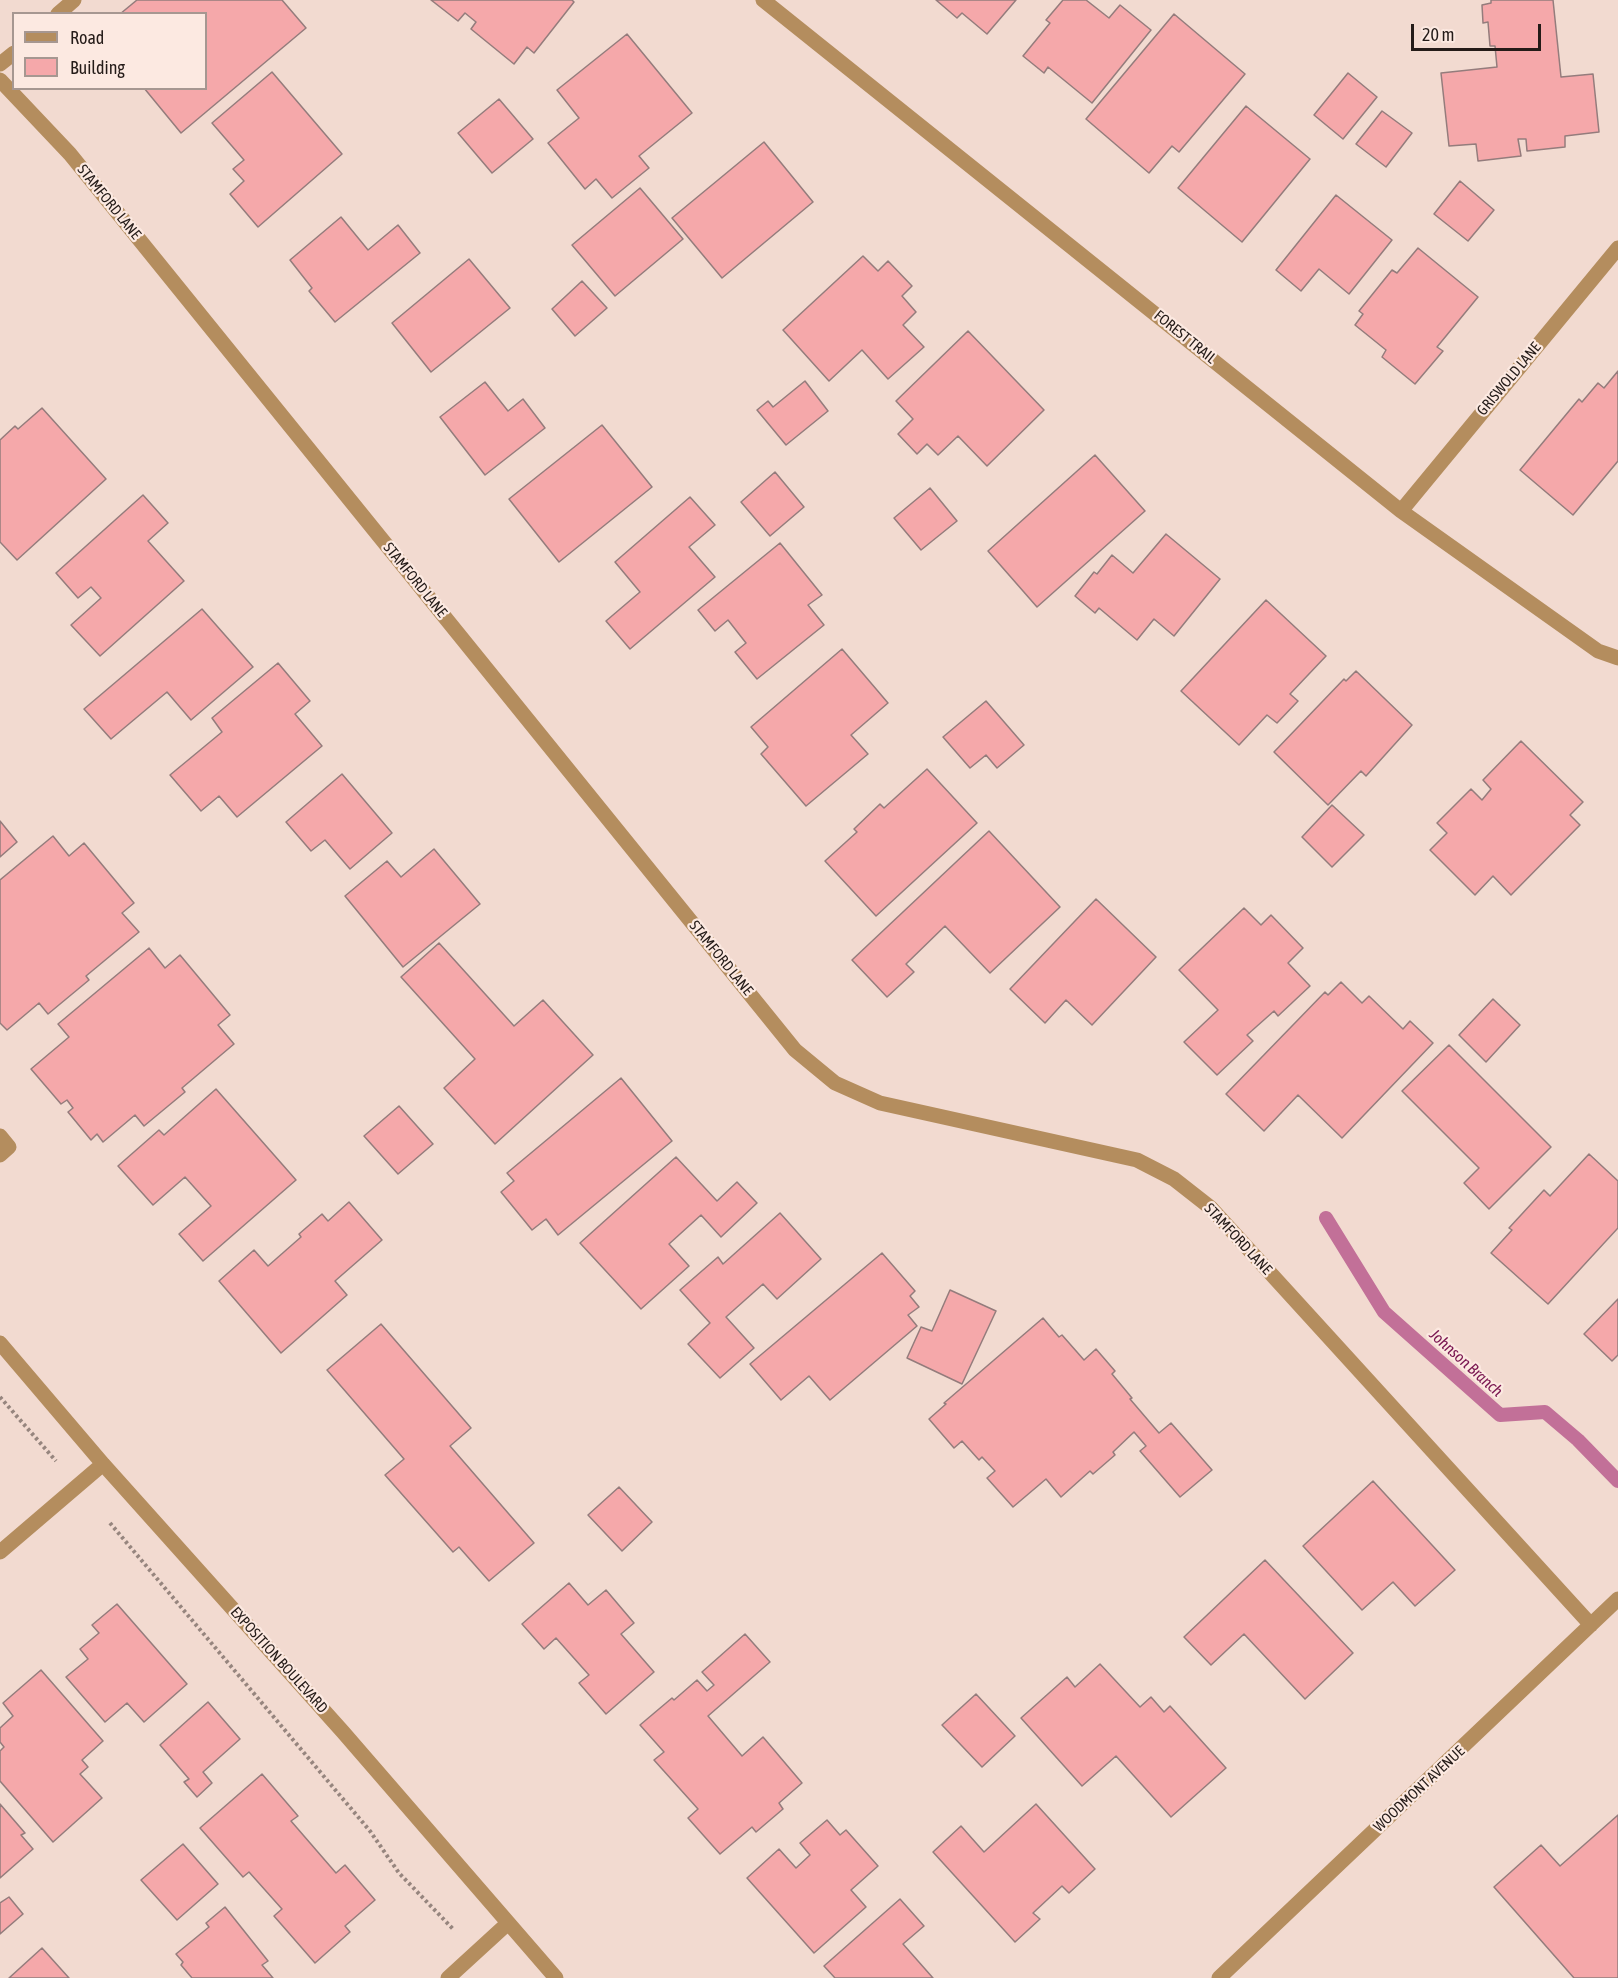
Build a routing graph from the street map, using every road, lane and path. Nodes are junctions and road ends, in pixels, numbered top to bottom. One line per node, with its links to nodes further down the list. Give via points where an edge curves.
1 (74, 0): 3 (street)
2 (763, 0): 8 (street, FOREST TRAIL)
3 (60, 12)
4 (12, 54): 5 (street)
5 (0, 64)
6 (0, 80): 19 (street, STAMFORD LANE, via 70,154 795,1050 835,1083 880,1103 1137,1160 1174,1179 1211,1208)
7 (1618, 248): 8 (street, GRISWOLD LANE)
8 (1401, 511): 9 (street, FOREST TRAIL, via 1598,651)
9 (1618, 658)
10 (0, 1136): 11 (street, via 9,1147)
11 (0, 1155)
12 (0, 1343): 15 (street, EXPOSITION BOULEVARD)
13 (0, 1397): 14 (path)
14 (56, 1461)
15 (103, 1464): 17 (street); 20 (street, EXPOSITION BOULEVARD, via 344,1732)
16 (110, 1523): 21 (path, via 370,1831 399,1873)
17 (0, 1552)
18 (1618, 1599): 19 (street, WOODMONT AVENUE)
19 (1592, 1625): 24 (street, WOODMONT AVENUE)
20 (507, 1924): 22 (street); 23 (street, EXPOSITION BOULEVARD)
21 (454, 1930)
22 (448, 1978)
23 (556, 1978)
24 (1219, 1978)

